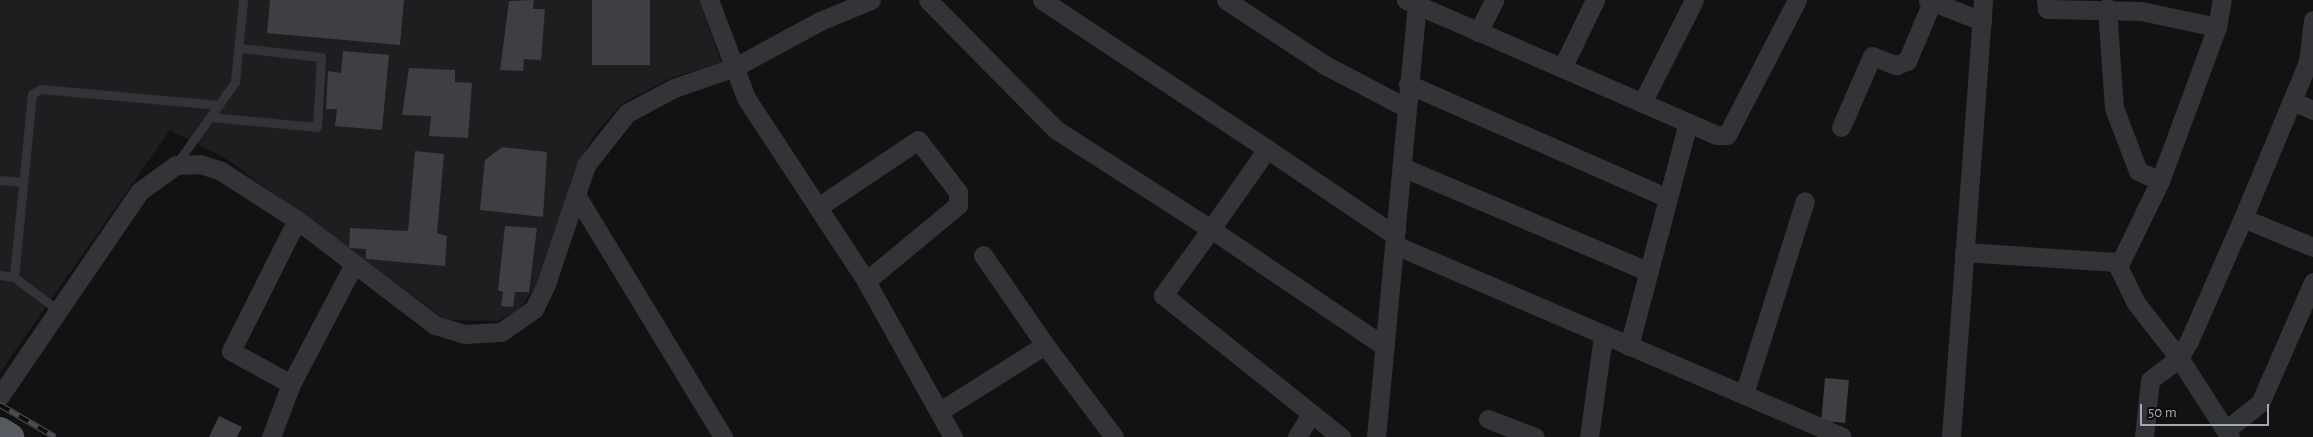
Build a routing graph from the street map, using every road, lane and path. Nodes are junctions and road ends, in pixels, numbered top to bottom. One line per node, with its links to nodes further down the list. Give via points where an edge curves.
1 (243, 0): 21 (lane)
2 (709, 0): 22 (street)
3 (871, 0): 22 (street, via 820,21)
4 (928, 0): 45 (street, via 1055,129)
5 (1042, 0): 33 (street)
6 (1226, 0): 28 (street, via 1325,65)
7 (1494, 0): 20 (street)
8 (1595, 0): 23 (street)
9 (1694, 0): 26 (street)
10 (1797, 0): 31 (street, via 1727,134 1716,136)
11 (1983, 0): 18 (street)
12 (2046, 0): 16 (street, via 2047,9)
13 (2222, 0): 19 (street)
14 (1930, 1): 18 (street); 32 (street, via 1907,61 1896,65 1872,56)
15 (1413, 2): 20 (street); 24 (street)
16 (2107, 8): 19 (street); 37 (street, via 2114,108 2138,171)
17 (2313, 20): 25 (street, via 2308,62)
18 (1982, 21): 48 (street)
19 (2217, 27): 37 (street)
20 (1478, 32): 23 (street)
21 (238, 48): 27 (lane, via 235,82); 30 (lane, via 321,58 317,126)
22 (735, 67): 39 (street, via 674,88 627,113 597,148); 42 (street, via 746,98)
23 (1562, 68): 26 (street)
24 (1408, 84): 28 (street); 40 (street)
25 (2292, 101): 29 (street); 43 (street)
26 (1642, 103): 31 (street)
27 (219, 105): 30 (lane); 38 (lane, via 35,90 29,98)
28 (1405, 108): 35 (street)
29 (2313, 110)
30 (210, 117): 34 (lane)
31 (1688, 123): 40 (street)
32 (1841, 128)
33 (1267, 149): 45 (street); 46 (street)
34 (176, 165): 44 (street, via 200,164 221,170); 57 (street, via 140,191)
35 (1402, 167): 46 (street); 52 (street)
36 (0, 180): 38 (lane)
37 (2160, 181): 50 (street, via 2122,259)
38 (22, 182): 54 (lane)
39 (576, 195): 51 (street, via 534,309 501,332 464,334 435,325); 74 (street)
40 (1668, 198): 52 (street)
41 (1805, 201): 64 (street)
42 (818, 207): 55 (street); 55 (street, via 918,140 958,192 958,205)
43 (2243, 218): 47 (street); 62 (street)
44 (297, 220): 51 (street); 63 (street, via 231,351)
45 (1210, 229): 61 (street); 67 (street, via 1163,295)
46 (1396, 238): 58 (street); 61 (street)
47 (2313, 247)
48 (1964, 252): 50 (street); 83 (street)
49 (983, 255): 59 (street)
50 (2116, 262): 62 (street, via 2136,303)
51 (354, 264): 63 (street)
52 (1649, 272): 60 (street)
53 (0, 275): 54 (lane)
54 (14, 277): 57 (lane)
55 (866, 281): 66 (street)
56 (2313, 282): 71 (street, via 2260,404)
57 (58, 310): 65 (street)
58 (1603, 336): 60 (street); 81 (street)
59 (1045, 345): 66 (street); 76 (street)
60 (1629, 346): 64 (street)
61 (1385, 347): 79 (street)
62 (2179, 358): 71 (street); 84 (street, via 2150,380)
63 (291, 384): 73 (street)
64 (1744, 394): 69 (street)
65 (0, 396)
66 (940, 411): 75 (street)
67 (1311, 414): 77 (street); 78 (street)
68 (1488, 419): 80 (street)
69 (1807, 430): 82 (street)
70 (0, 431): 72 (highway)
71 (2228, 433)
72 (10, 437)
73 (271, 437)
74 (723, 437)
75 (953, 437)
76 (1114, 437)
77 (1297, 437)
78 (1341, 437)
79 (1376, 437)
80 (1535, 437)
81 (1589, 437)
82 (1842, 437)
83 (1951, 437)
84 (2144, 437)

